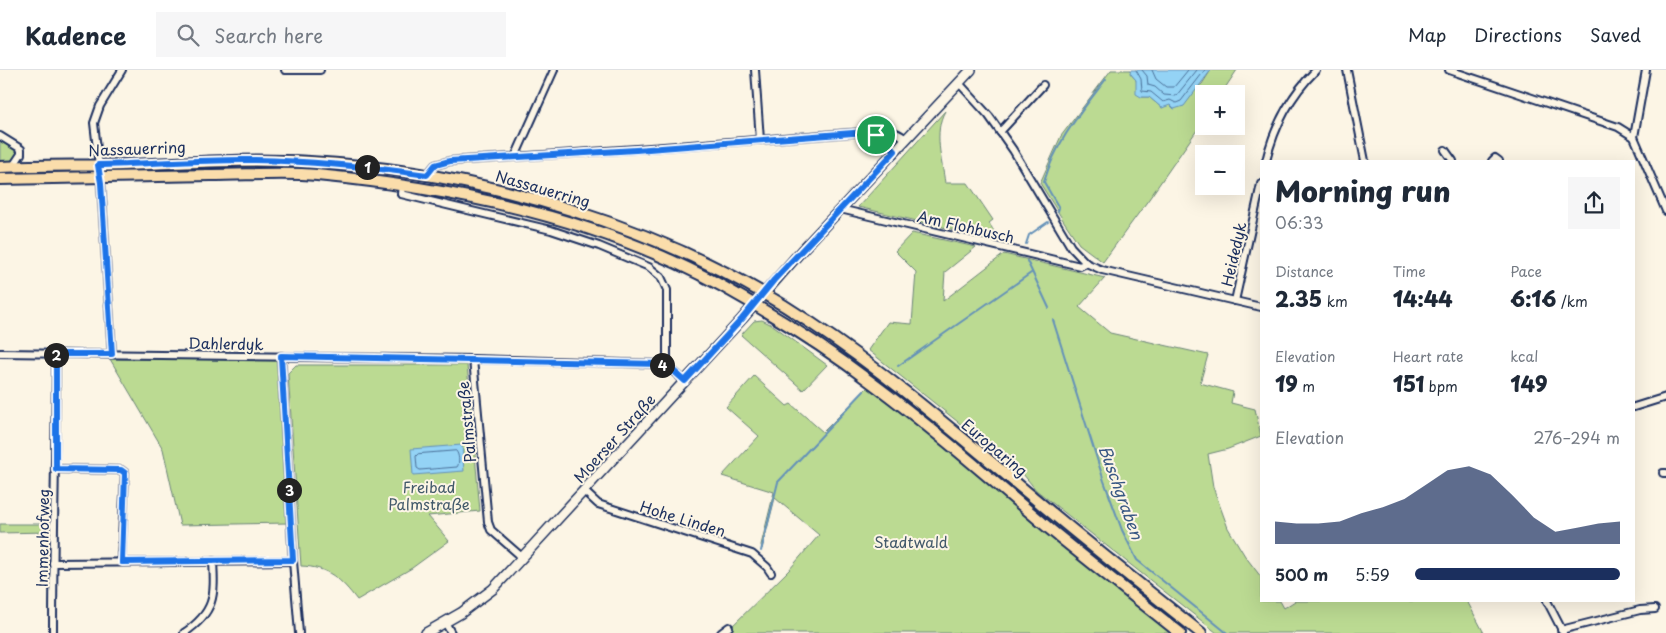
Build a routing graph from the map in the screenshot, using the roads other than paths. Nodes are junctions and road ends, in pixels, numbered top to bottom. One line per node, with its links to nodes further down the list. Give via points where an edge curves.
1 (122, 70): 25 (street, via 100,106 94,123)
2 (285, 70): 3 (street)
3 (320, 70)
4 (554, 70): 21 (street)
5 (755, 70): 18 (street)
6 (971, 70): 11 (main road, Moerser Straße)
7 (1316, 70): 22 (street, via 1300,87 1285,111)
8 (1449, 70): 16 (street, via 1618,126)
9 (1646, 70): 16 (street)
10 (1347, 71): 23 (street)
11 (959, 83): 14 (street, Am Flohbusch); 17 (main road, Moerser Straße)
12 (1043, 85): 14 (street)
13 (866, 132): 17 (street, via 882,129); 18 (street); 20 (street, via 883,139)
14 (1000, 132): 35 (street, Am Flohbusch, via 1071,247)
15 (0, 136): 26 (street, via 20,149 21,154)
16 (1634, 137): 34 (street)
17 (906, 139): 20 (main road, Moerser Straße)
18 (760, 140): 21 (street)
19 (1445, 150): 24 (street)
20 (895, 151): 33 (main road, Moerser Straße)
21 (515, 157): 28 (street, via 450,161 435,165)
22 (1266, 160)
23 (1365, 160)
24 (1452, 160)
25 (98, 165): 26 (main road, Nassauerring); 28 (main road, Nassauerring, via 254,160 364,166); 29 (street)
26 (13, 166): 27 (main road, Nassauerring)
27 (0, 167)
28 (427, 175): 36 (main road, Nassauerring, via 530,197 635,233 682,252)
29 (100, 176): 30 (main road, Nassauerring); 32 (main road, Nassauerring, via 312,174); 42 (street)
30 (0, 179)
31 (1260, 188): 37 (street, Heidedyk)
32 (402, 189): 38 (main road, Nassauerring, via 522,209 587,229 678,264); 45 (street, Nassauerring, via 550,230 649,267 661,277 667,290)
33 (840, 209): 35 (street, Am Flohbusch, via 1080,266); 36 (main road, Moerser Straße)
34 (1666, 211)
35 (1086, 263): 37 (street, Am Flohbusch, via 1102,270)
36 (763, 293): 38 (main road, Moerser Straße); 69 (main road, Europaring, via 882,374)
37 (1235, 301): 39 (street, Am Flohbusch)
38 (754, 305): 46 (main road, Moerser Straße); 68 (main road, Europaring, via 802,333 873,383)
39 (1260, 307)
40 (0, 353): 41 (street, Dahlerdyk)
41 (56, 354): 42 (street, Dahlerdyk); 49 (street, Immenhofweg)
42 (112, 354): 43 (street, Dahlerdyk)
43 (281, 356): 44 (street, Dahlerdyk); 52 (street)
44 (473, 359): 45 (street, Dahlerdyk); 51 (street, Palmstraße, via 488,522 491,530)
45 (668, 366): 46 (street)
46 (685, 381): 50 (main road, Moerser Straße)
47 (1666, 397): 48 (street)
48 (1635, 408)
49 (56, 469): 54 (street, via 121,470 125,473); 55 (street, Immenhofweg)
50 (584, 491): 51 (main road, Moerser Straße); 56 (street, Hohe Linden, via 598,504 752,554)
51 (523, 558): 59 (main road, Moerser Straße, via 493,589)
52 (293, 560): 53 (street); 64 (street)
53 (213, 561): 54 (street); 63 (street, via 214,590 206,615)
54 (122, 562): 55 (street)
55 (53, 563): 62 (street, Immenhofweg)
56 (771, 573)
57 (1548, 602): 61 (street)
58 (1655, 609): 61 (street)
59 (445, 622): 65 (main road, Moerser Straße); 66 (street)
60 (729, 627): 67 (street)
61 (1562, 631)
62 (53, 633)
63 (184, 633)
64 (300, 633)
65 (426, 633)
66 (451, 633)
67 (722, 633)
68 (1180, 633)
69 (1201, 633)

